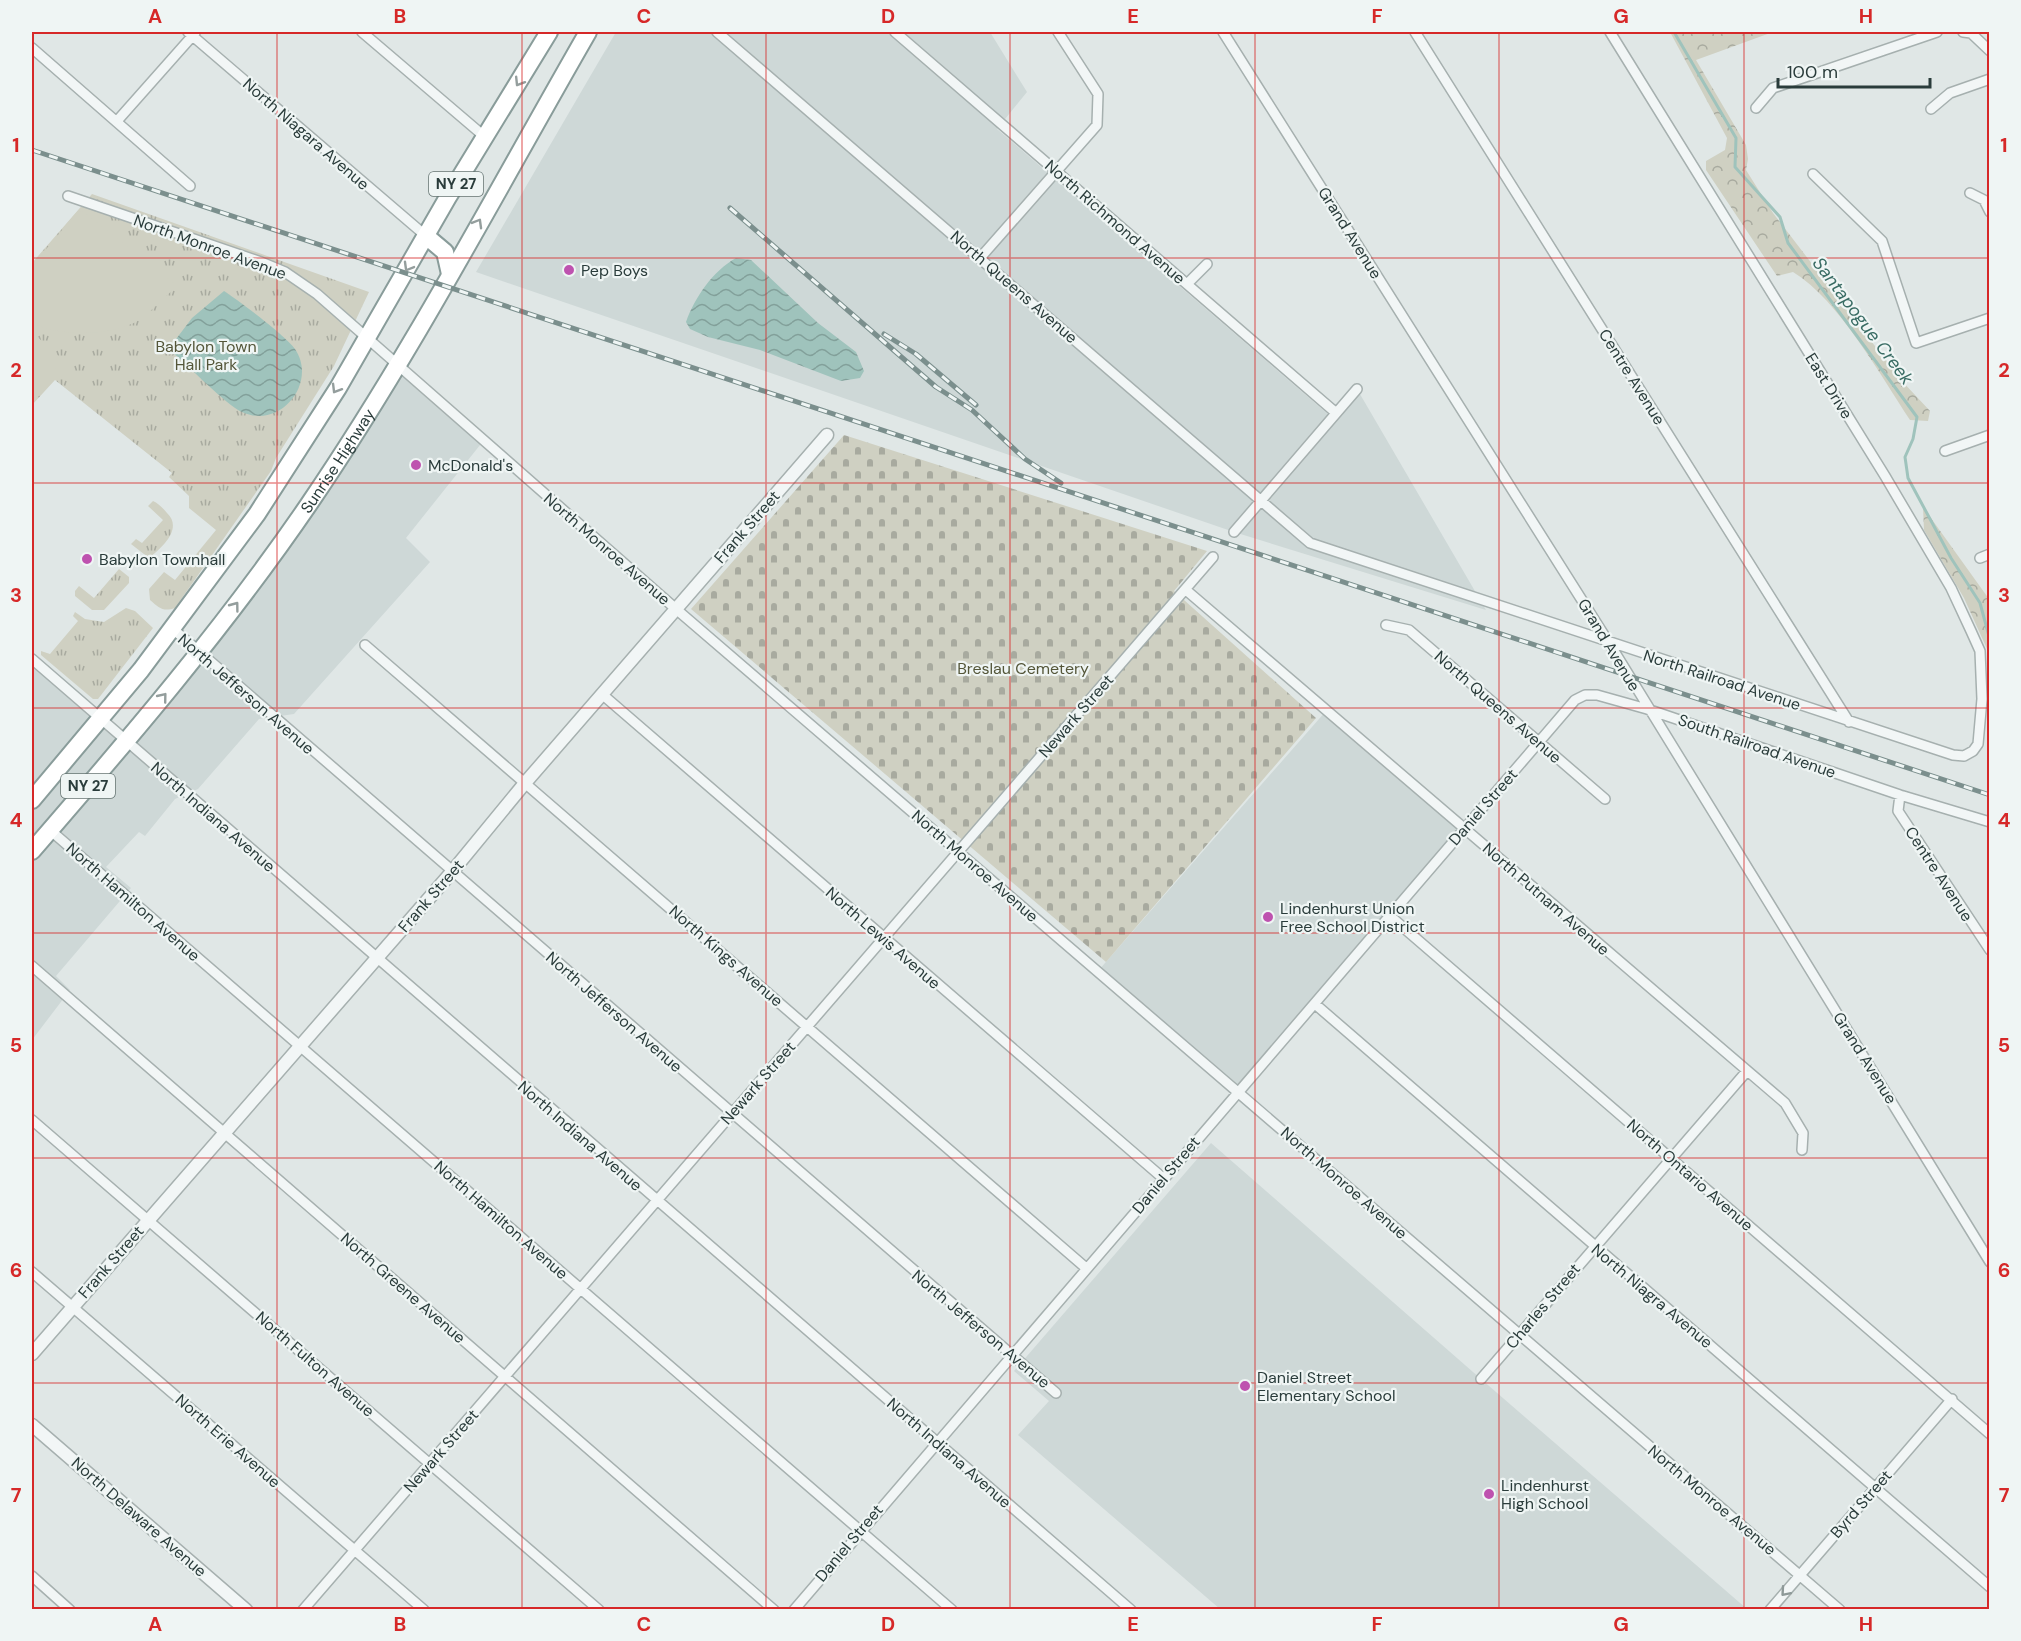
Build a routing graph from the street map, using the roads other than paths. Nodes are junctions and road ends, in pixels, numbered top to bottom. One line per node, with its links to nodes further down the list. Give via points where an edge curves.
1 (362, 32): 19 (street)
2 (588, 32): 29 (highway, Sunrise Highway / NY 27, one-way to 2)
3 (717, 32): 27 (street, North Queens Avenue)
4 (895, 32): 20 (street, North Richmond Avenue)
5 (1058, 32): 20 (street, via 1100,100 1097,125)
6 (1223, 32): 47 (street, Grand Avenue)
7 (1415, 32): 54 (street, Centre Avenue)
8 (1610, 32): 57 (street, East Drive, via 1951,588 1980,651 1982,699 1978,744)
9 (1937, 32): 16 (street, via 1773,88)
10 (1963, 32): 14 (street, via 1971,33)
11 (192, 33): 18 (street); 26 (street, North Niagara Avenue)
12 (545, 33): 19 (highway, NY 27, one-way to 19)
13 (32, 48): 18 (street)
14 (1989, 51)
15 (1989, 79): 17 (street, via 1950,93)
16 (1756, 108)
17 (1931, 109)
18 (117, 121): 22 (street)
19 (485, 136): 26 (highway, NY 27)
20 (1056, 171): 27 (street); 30 (street, North Richmond Avenue)
21 (1813, 174): 31 (street, via 1882,241 1916,343)
22 (190, 186)
23 (1970, 193): 25 (street, via 1984,200)
24 (68, 196): 32 (street, North Monroe Avenue, via 274,267 306,286)
25 (1989, 212)
26 (426, 236): 29 (highway, via 444,252); 32 (highway, NY 27, one-way to 32)
27 (980, 258): 39 (street, North Queens Avenue)
28 (1207, 264): 30 (street)
29 (450, 274): 33 (highway, Sunrise Highway / NY 27)
30 (1187, 284): 35 (street, North Richmond Avenue)
31 (1989, 318)
32 (366, 339): 33 (street, North Monroe Avenue); 46 (highway, NY 27, one-way to 46, via 272,490)
33 (397, 365): 44 (street, North Monroe Avenue); 49 (highway, Sunrise Highway / NY 27, one-way to 33, via 310,503)
34 (1357, 389): 35 (street)
35 (1335, 412): 39 (street)
36 (828, 435): 44 (street, Frank Street)
37 (1989, 435): 38 (street)
38 (1945, 451)
39 (1261, 500): 40 (street); 41 (street, North Queens Avenue)
40 (1234, 532)
41 (1310, 543): 47 (street, North Railroad Avenue)
42 (1213, 557): 43 (street, Newark Street)
43 (1185, 590): 63 (street, North Putnam Avenue); 65 (street, Newark Street)
44 (676, 609): 51 (street, Frank Street); 65 (street, North Monroe Avenue)
45 (1386, 625): 55 (street, North Queens Avenue, via 1409,630)
46 (172, 629): 49 (street, North Jefferson Avenue); 53 (highway, NY 27)
47 (1609, 643): 52 (street, Grand Avenue); 54 (street, North Railroad Avenue)
48 (365, 645): 58 (street, North Kings Avenue)
49 (200, 653): 56 (highway, Sunrise Highway / NY 27, one-way to 49); 67 (street, North Jefferson Avenue)
50 (32, 660): 53 (street, North Indiana Avenue)
51 (603, 695): 58 (street, Frank Street); 69 (street, North Lewis Avenue)
52 (1647, 708): 55 (street, South Railroad Avenue, via 1586,695 1570,706); 59 (street, South Railroad Avenue); 87 (street, Grand Avenue)
53 (101, 720): 56 (street, North Indiana Avenue); 61 (highway, NY 27)
54 (1849, 722): 57 (street, North Railroad Avenue)
55 (1540, 741): 60 (street, North Queens Avenue); 63 (street, Daniel Street)
56 (126, 742): 64 (highway, Sunrise Highway / NY 27); 71 (street, North Indiana Avenue)
57 (1964, 756)
58 (525, 783): 67 (street, Frank Street); 74 (street, North Kings Avenue)
59 (1900, 795): 62 (street, South Railroad Avenue); 70 (street, Centre Avenue, via 1898,810)
60 (1605, 799)
61 (32, 800)
62 (1989, 822)
63 (1464, 829): 68 (street, Daniel Street); 76 (street, North Putnam Avenue)
64 (50, 830): 66 (highway, Sunrise Highway / NY 27); 75 (street, North Hamilton Avenue)
65 (957, 850): 69 (street, Newark Street); 77 (street, North Monroe Avenue)
66 (32, 851)
67 (451, 873): 71 (street, Frank Street); 78 (street, North Jefferson Avenue)
68 (1390, 916): 73 (street, Daniel Street); 82 (street, North Ontario Avenue)
69 (883, 939): 74 (street, Newark Street); 83 (street, North Lewis Avenue)
70 (1989, 950)
71 (376, 958): 75 (street, Frank Street); 84 (street, North Indiana Avenue)
72 (32, 966): 80 (street, North Greene Avenue)
73 (1314, 1004): 77 (street, Daniel Street); 86 (street, North Niagra Avenue)
74 (807, 1026): 78 (street, Newark Street); 88 (street, North Kings Avenue)
75 (298, 1046): 80 (street, Frank Street); 90 (street, North Hamilton Avenue)
76 (1747, 1071): 81 (street, North Putnam Avenue, via 1785,1103 1803,1133); 82 (street, Charles Street)
77 (1238, 1091): 83 (street, Daniel Street); 92 (street, North Monroe Avenue)
78 (732, 1113): 84 (street, Newark Street); 94 (street, North Jefferson Avenue)
79 (32, 1120): 85 (street, North Fulton Avenue)
80 (224, 1134): 85 (street, Frank Street); 95 (street, North Greene Avenue)
81 (1802, 1150)
82 (1669, 1158): 86 (street, Charles Street); 98 (street, North Ontario Avenue)
83 (1164, 1179): 88 (street, Daniel Street)
84 (656, 1202): 90 (street, Newark Street); 101 (street, North Indiana Avenue)
85 (148, 1221): 91 (street, Frank Street); 102 (street, North Fulton Avenue)
86 (1594, 1247): 92 (street, Charles Street); 103 (street, North Niagra Avenue)
87 (1989, 1262)
88 (1086, 1268): 94 (street, Daniel Street)
89 (32, 1272): 91 (street, North Erie Avenue)
90 (581, 1288): 95 (street, Newark Street); 104 (street, North Hamilton Avenue)
91 (72, 1307): 93 (street, Frank Street); 105 (street, North Erie Avenue)
92 (1519, 1335): 96 (street, Charles Street); 106 (street, North Monroe Avenue)
93 (32, 1354)
94 (1010, 1356): 97 (street, North Jefferson Avenue); 101 (street, Daniel Street)
95 (506, 1377): 102 (street, Newark Street); 114 (street, North Greene Avenue)
96 (1481, 1379)
97 (1056, 1393)
98 (1952, 1399): 100 (street, North Ontario Avenue); 103 (street, Byrd Street)
99 (32, 1425): 110 (street, North Delaware Avenue)
100 (1989, 1434)
101 (937, 1442): 104 (street, Daniel Street); 117 (street, North Indiana Avenue)
102 (431, 1464): 105 (street, Newark Street); 113 (street, North Fulton Avenue)
103 (1875, 1488): 106 (street, Byrd Street); 108 (street, North Niagra Avenue)
104 (859, 1530): 115 (street, Daniel Street); 116 (street, North Hamilton Avenue)
105 (354, 1549): 111 (street, Newark Street); 112 (street, North Erie Avenue)
106 (1800, 1575): 118 (street, Byrd Street, one-way to 118); 119 (street, North Monroe Avenue)
107 (32, 1576): 109 (street)
108 (1989, 1587)
109 (70, 1610)
110 (246, 1610)
111 (303, 1610)
112 (424, 1610)
113 (599, 1610)
114 (774, 1610)
115 (794, 1610)
116 (952, 1610)
117 (1131, 1610)
118 (1770, 1610)
119 (1840, 1610)

